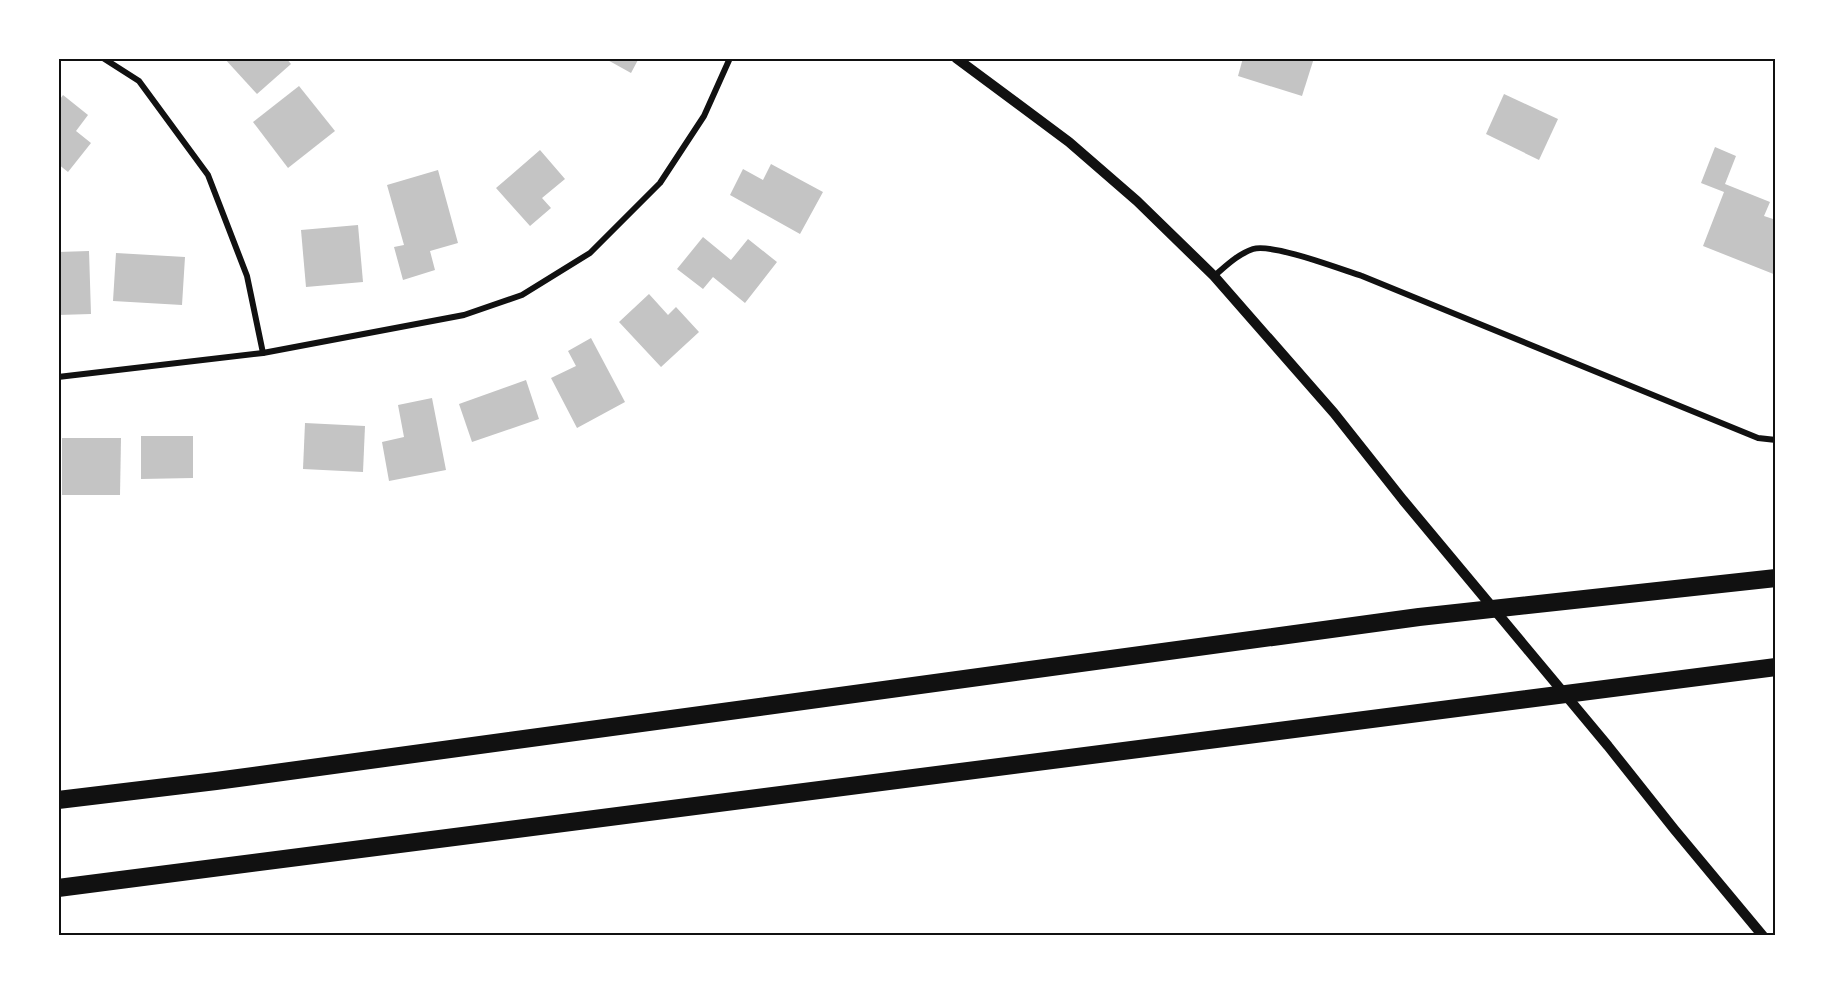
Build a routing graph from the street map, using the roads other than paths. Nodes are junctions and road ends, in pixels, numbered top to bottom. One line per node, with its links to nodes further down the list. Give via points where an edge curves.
1 (103, 58): 5 (street, via 139,81 208,175 247,276)
2 (730, 58): 5 (street, via 704,116 660,183 590,253 522,295 464,315)
3 (956, 58): 4 (street, via 1069,142)
4 (1214, 276): 7 (street, via 1255,249 1296,255 1362,276 1758,438); 12 (street, via 1334,413)
5 (263, 353): 6 (street)
6 (58, 377)
7 (1776, 440)
8 (1776, 578): 10 (highway, via 1419,617)
9 (1776, 667): 11 (highway)
10 (58, 800)
11 (58, 888)
12 (1763, 936)

